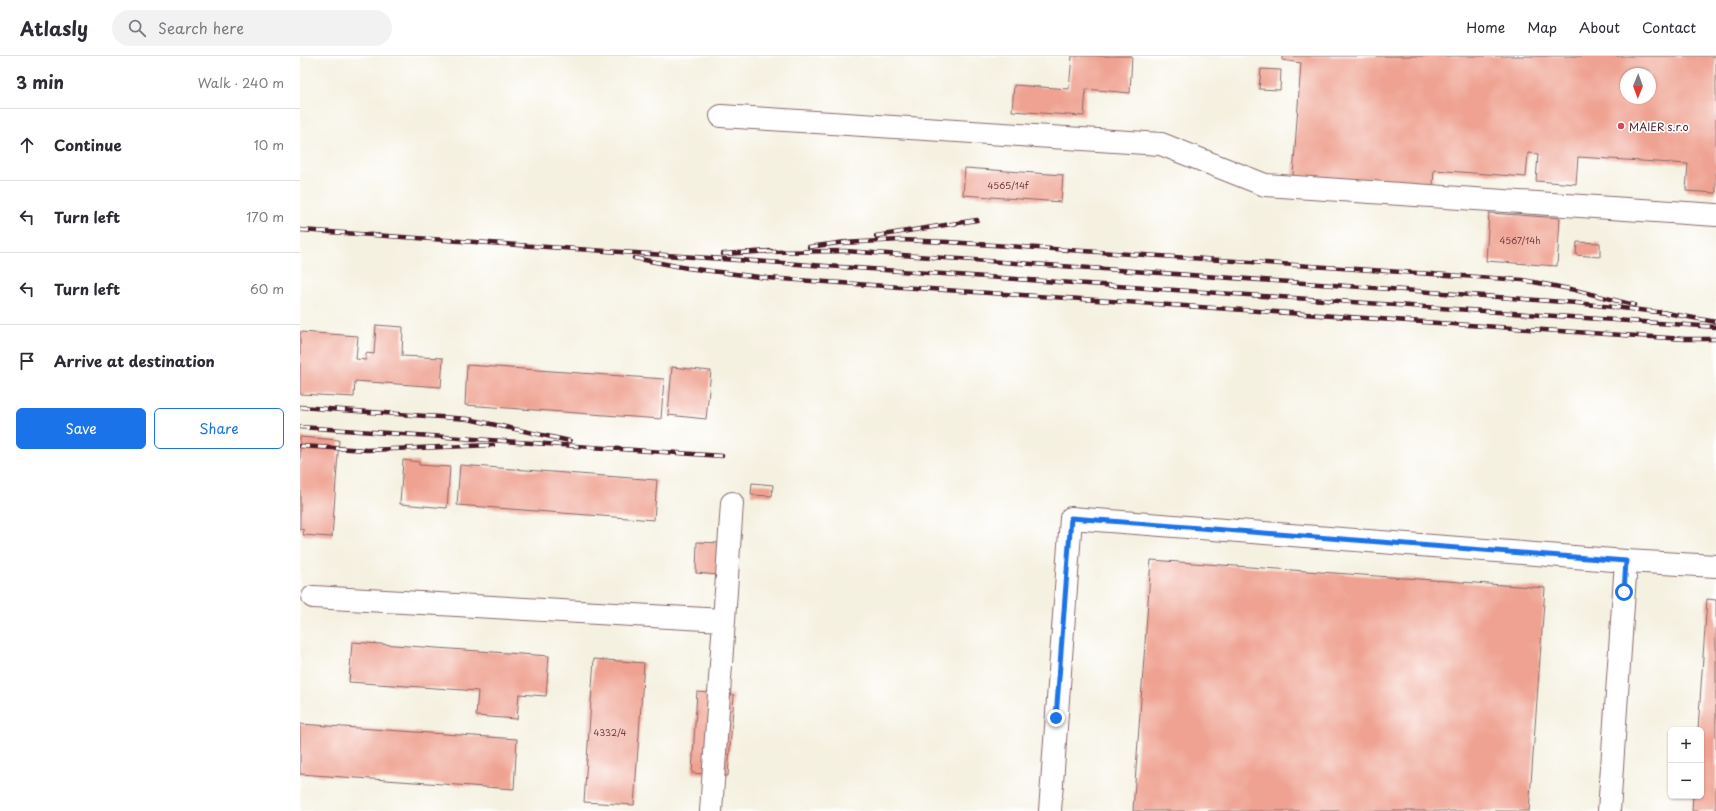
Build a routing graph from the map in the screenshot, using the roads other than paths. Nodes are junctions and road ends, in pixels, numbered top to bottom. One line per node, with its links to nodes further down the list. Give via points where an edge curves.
1 (721, 116): 2 (lane, via 1161,144 1265,186)
2 (1716, 215)
3 (732, 503): 7 (lane)
4 (1626, 561): 5 (lane); 9 (lane, via 1071,518); 10 (lane)
5 (1716, 566)
6 (313, 597): 7 (lane)
7 (723, 620): 8 (lane)
8 (711, 811)
9 (1050, 811)
10 (1609, 811)

